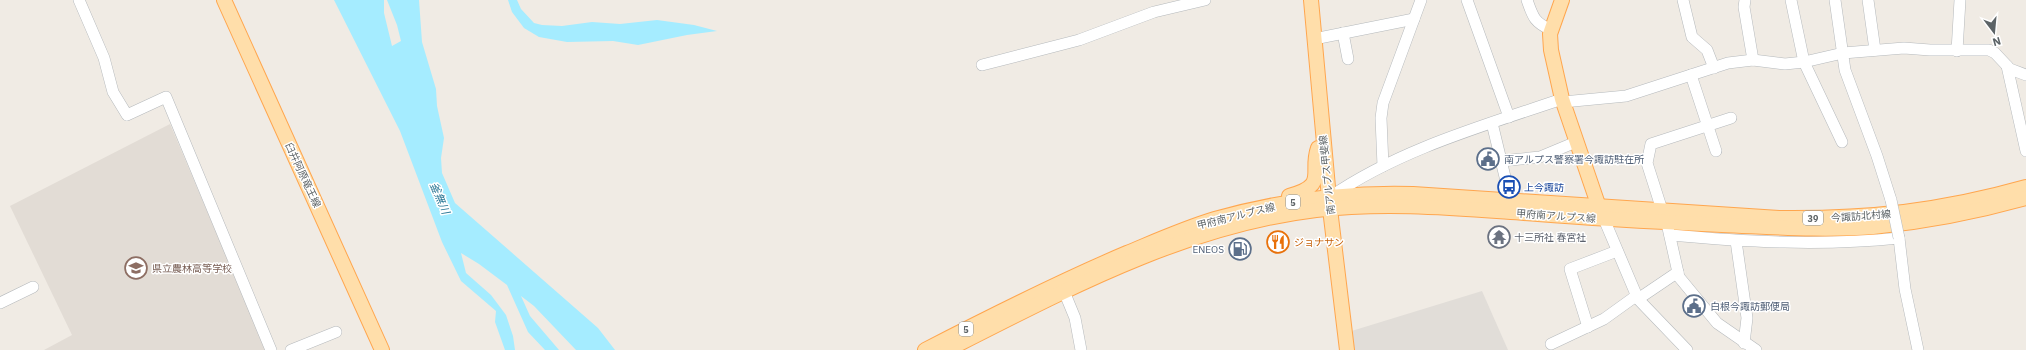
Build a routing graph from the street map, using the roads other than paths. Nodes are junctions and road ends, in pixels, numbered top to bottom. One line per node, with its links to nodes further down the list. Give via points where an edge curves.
1 (79, 0): 62 (street, via 104,58 113,92 127,116 166,97)
2 (224, 0): 64 (main road, 臼井阿原竜王線)
3 (1205, 0): 25 (street, via 1122,22 1079,40)
4 (1311, 0): 18 (main road, 南アルプス甲斐線)
5 (1421, 0): 15 (street)
6 (1467, 0): 31 (street)
7 (1527, 0): 16 (street, via 1534,19)
8 (1562, 0): 16 (main road, 甲府南アルプス線)
9 (1683, 0): 27 (street, via 1692,37 1707,50)
10 (1745, 0): 23 (street)
11 (1791, 0): 24 (street)
12 (1835, 0): 21 (street)
13 (1868, 0): 19 (street)
14 (1960, 0): 20 (street)
15 (1414, 19): 17 (street); 41 (street, via 1383,103)
16 (1551, 30): 30 (main road, 甲府南アルプス線, via 1551,50)
17 (1343, 33): 18 (street); 22 (street)
18 (1314, 39): 35 (main road, 南アルプス甲斐線)
19 (1875, 50): 20 (street, via 1904,48); 21 (street)
20 (1957, 51): 26 (street, via 1989,50)
21 (1843, 53): 24 (street); 49 (street, bridge, via 1845,70 1891,200)
22 (1348, 59)
23 (1753, 60): 24 (street, via 1785,64); 27 (street, via 1728,63)
24 (1804, 62): 37 (street)
25 (982, 65)
26 (2007, 66): 29 (street); 39 (street)
27 (1714, 68): 28 (street)
28 (1691, 75): 30 (street, via 1626,96); 34 (street)
29 (2026, 75)
30 (1563, 100): 31 (street); 36 (main road, 甲府南アルプス線)
31 (1509, 117): 33 (street)
32 (1731, 118): 34 (street)
33 (1492, 123): 40 (street); 41 (street, via 1419,149)
34 (1708, 126): 38 (street); 48 (street, via 1651,144 1648,162)
35 (1323, 135): 45 (main road, 南アルプス甲斐線); 47 (main road, via 1316,152 1316,174 1308,189 1252,205)
36 (1576, 142): 40 (street, via 1540,157); 46 (main road, 甲府南アルプス線)
37 (1842, 142)
38 (1716, 151)
39 (2026, 151)
40 (1501, 161): 42 (street)
41 (1383, 166): 45 (street, via 1350,183)
42 (1506, 181)
43 (2026, 187): 48 (main road, 今諏訪北村線 / 39, via 1913,212 1868,216)
44 (2026, 198): 48 (main road, 今諏訪北村線 / 39, via 1956,215 1870,227 1789,228)
45 (1330, 203): 46 (main road, 甲府南アルプス線 / 5); 47 (main road, 甲府南アルプス線 / 5, via 1306,200); 54 (main road, 甲府南アルプス線 / 5, via 1183,241); 68 (main road, 南アルプス甲斐線)
46 (1601, 213): 48 (main road, 今諏訪北村線 / 39); 51 (street)
47 (1226, 217): 54 (main road, 甲府南アルプス線 / 5, via 1161,238)
48 (1666, 222): 50 (street); 52 (street)
49 (1899, 238): 50 (street, via 1824,244); 71 (street, via 1905,289)
50 (1736, 241): 60 (street, via 1747,318)
51 (1617, 251): 55 (street); 58 (street, via 1570,269)
52 (1678, 272): 55 (street); 60 (street, via 1679,277 1717,322)
53 (33, 287): 56 (street)
54 (1062, 287): 57 (main road, 甲府南アルプス線 / 5); 67 (street, via 1075,318)
55 (1637, 297): 58 (street); 69 (street)
56 (0, 303)
57 (1010, 313): 65 (main road, 甲府南アルプス線 / 5); 66 (main road, 甲府南アルプス線 / 5)
58 (1588, 327): 61 (street)
59 (336, 332): 63 (street)
60 (1744, 343): 70 (street)
61 (1551, 344)
62 (271, 350)
63 (291, 350)
64 (382, 350)
65 (925, 350)
66 (947, 350)
67 (1081, 350)
68 (1347, 350)
69 (1687, 350)
70 (1756, 350)
71 (1918, 350)

